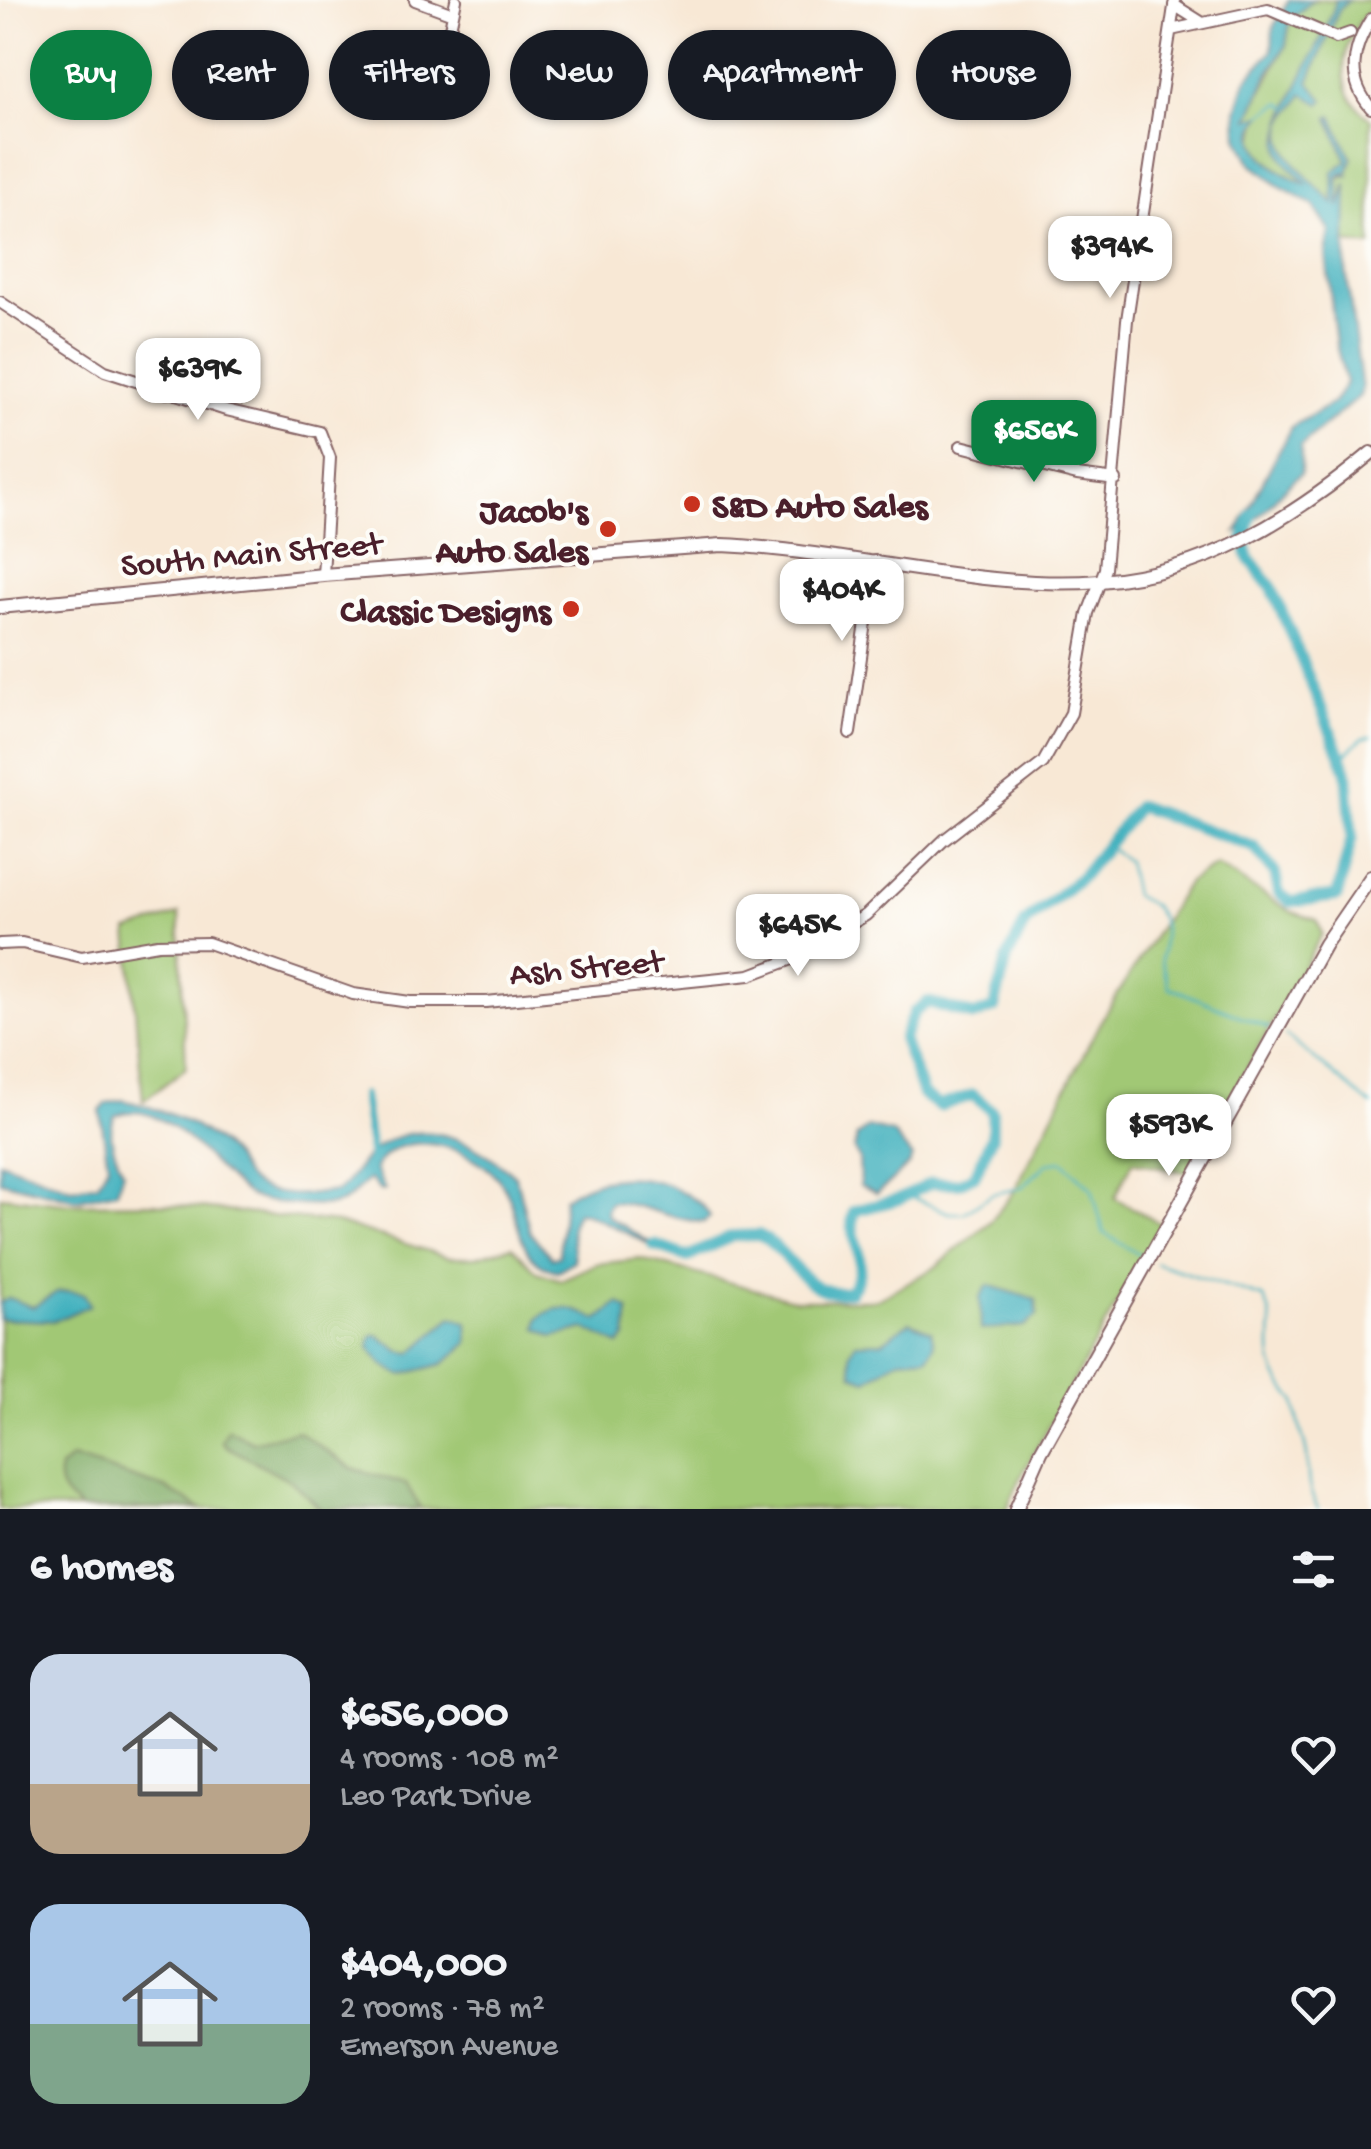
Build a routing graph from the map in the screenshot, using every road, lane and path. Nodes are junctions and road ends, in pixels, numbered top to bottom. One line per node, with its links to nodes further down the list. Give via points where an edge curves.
1 (415, 0): 4 (street)
2 (456, 0): 4 (street)
3 (1174, 3): 6 (street); 8 (street, Ash Street)
4 (453, 14): 7 (street)
5 (1371, 19): 10 (street, via 1353,67)
6 (1201, 22): 8 (street); 9 (street, via 1281,10 1336,38)
7 (450, 30)
8 (1170, 30): 16 (street, Ash Street, via 1127,320)
9 (1350, 33)
10 (1371, 108)
11 (0, 302): 13 (street, via 105,372)
12 (180, 362): 13 (street)
13 (168, 393): 18 (street, via 320,432 330,458)
14 (961, 446): 16 (street)
15 (1371, 453): 19 (main road, South Main Street, via 1260,533 1158,571)
16 (1116, 480): 19 (street, Ash Street)
17 (874, 560): 18 (main road, South Main Street, via 722,545); 19 (main road, South Main Street, via 1032,582); 21 (street)
18 (323, 575): 20 (main road, South Main Street)
19 (1102, 582): 23 (street, Ash Street, via 1088,613 1071,713 1042,763 944,840 866,915 776,968 621,991 410,1002 353,994 208,944 158,944 82,957)
20 (0, 607)
21 (850, 733)
22 (1371, 877): 24 (main road, via 1325,944 1041,1452)
23 (0, 944)
24 (1016, 1509)

